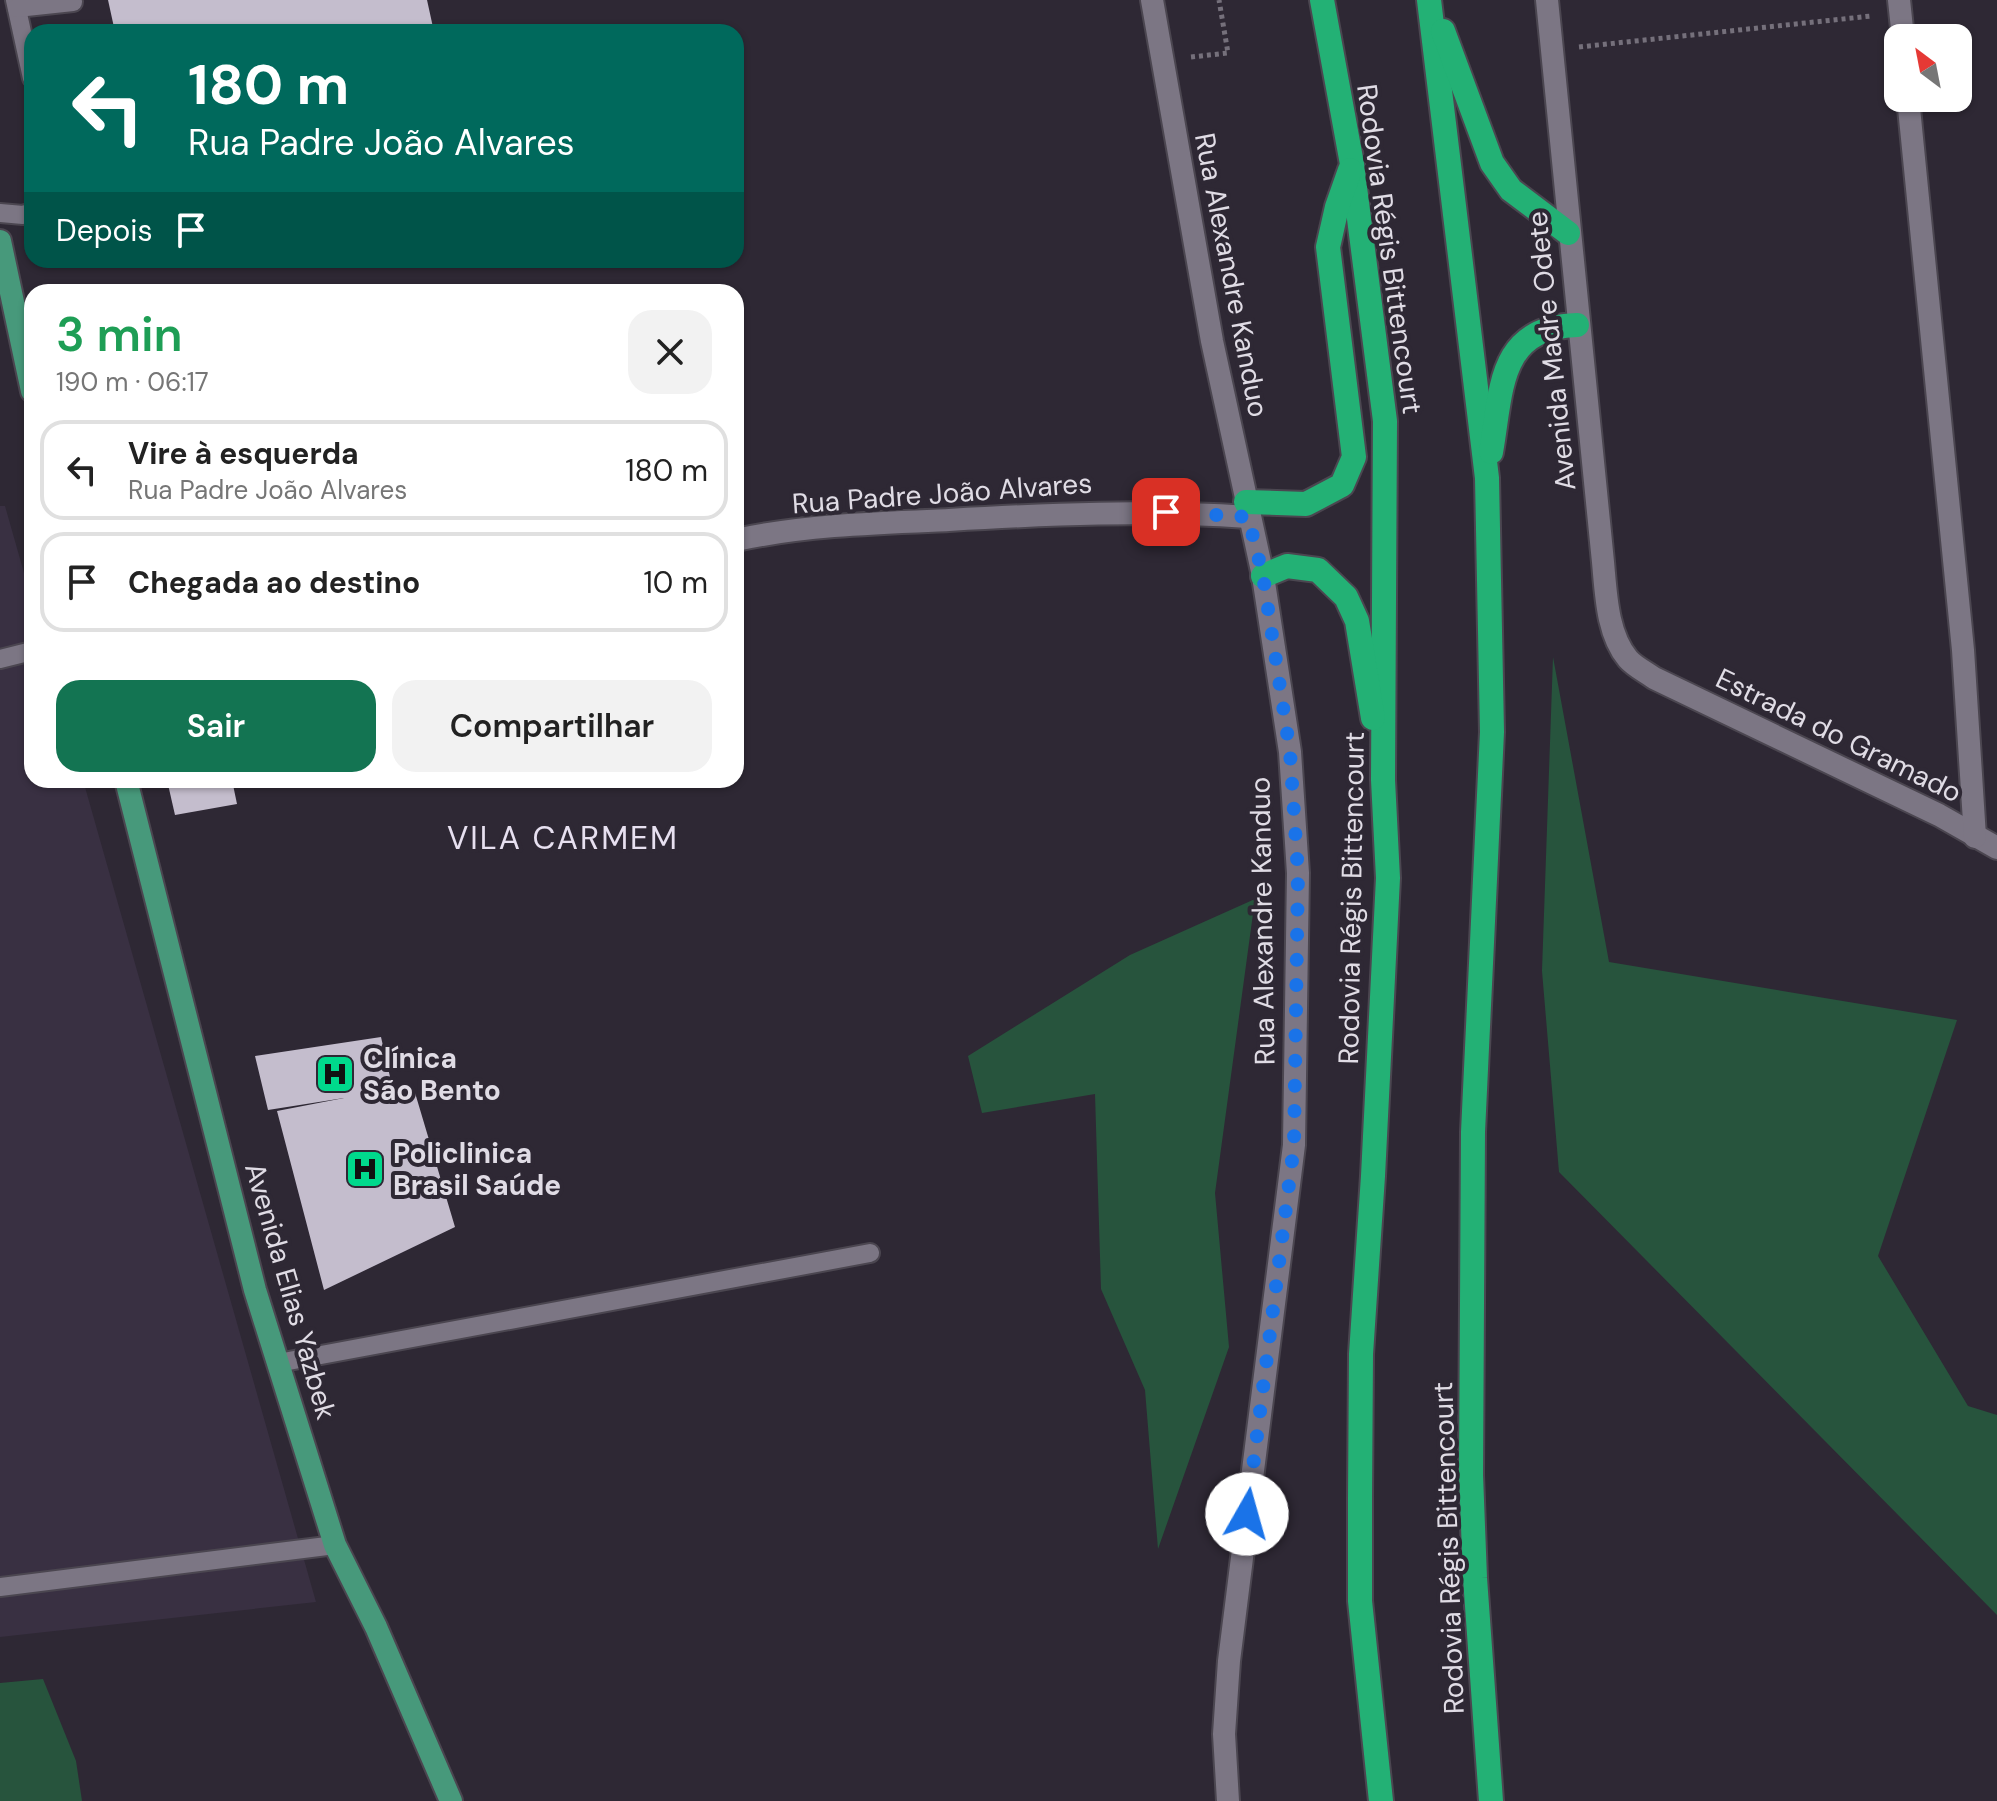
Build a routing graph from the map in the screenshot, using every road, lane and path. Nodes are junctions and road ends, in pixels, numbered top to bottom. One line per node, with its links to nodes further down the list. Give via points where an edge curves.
1 (1152, 0): 21 (street, Rua Alexandre Kanduo)
2 (1219, 0): 11 (path)
3 (1322, 0): 13 (highway, Rodovia Régis Bittencourt)
4 (1430, 0): 16 (highway, via 1492,163 1511,190); 20 (highway, Rodovia Régis Bittencourt)
5 (1547, 0): 10 (street, Avenida Madre Odete)
6 (73, 2): 7 (lane)
7 (16, 4): 9 (lane)
8 (1899, 7): 10 (path)
9 (24, 41)
10 (1553, 49): 16 (street, Avenida Madre Odete)
11 (1228, 53)
12 (1909, 112): 29 (street, via 1963,650)
13 (1352, 164): 21 (highway, via 1328,247 1354,457 1342,485 1306,504); 27 (highway, Rodovia Régis Bittencourt, via 1385,421)
14 (0, 213): 15 (lane)
15 (24, 215)
16 (1568, 233): 18 (street, Avenida Madre Odete)
17 (0, 241): 19 (main road)
18 (1577, 325): 20 (highway, via 1560,325 1529,337 1511,355); 26 (street, Avenida Madre Odete, via 1608,605 1629,661)
19 (24, 354)
20 (1487, 478): 38 (highway, Rodovia Régis Bittencourt, via 1492,732 1473,1132 1471,1475)
21 (1247, 510): 22 (street, Rua Padre João Alvares, via 854,524); 23 (street, Rua Alexandre Kanduo)
22 (744, 539)
23 (1263, 576): 27 (highway, via 1287,566 1318,570 1346,597 1357,621); 36 (street, Rua Alexandre Kanduo, via 1290,752 1298,873 1294,1145 1229,1661 1224,1734)
24 (24, 653): 25 (lane)
25 (0, 659)
26 (1654, 678): 29 (street, Estrada do Gramado)
27 (1383, 780): 37 (highway, Rodovia Régis Bittencourt, via 1388,878 1361,1354 1360,1484 1360,1601)
28 (128, 788): 32 (main road, Avenida Elias Yazbek)
29 (1975, 837): 30 (street, Estrada do Gramado)
30 (1997, 848)
31 (870, 1253): 32 (lane)
32 (278, 1363): 33 (main road, Avenida Elias Yazbek)
33 (335, 1545): 34 (lane); 35 (main road, Avenida Elias Yazbek)
34 (0, 1587)
35 (451, 1801)
36 (1228, 1801)
37 (1381, 1801)
38 (1491, 1801)

